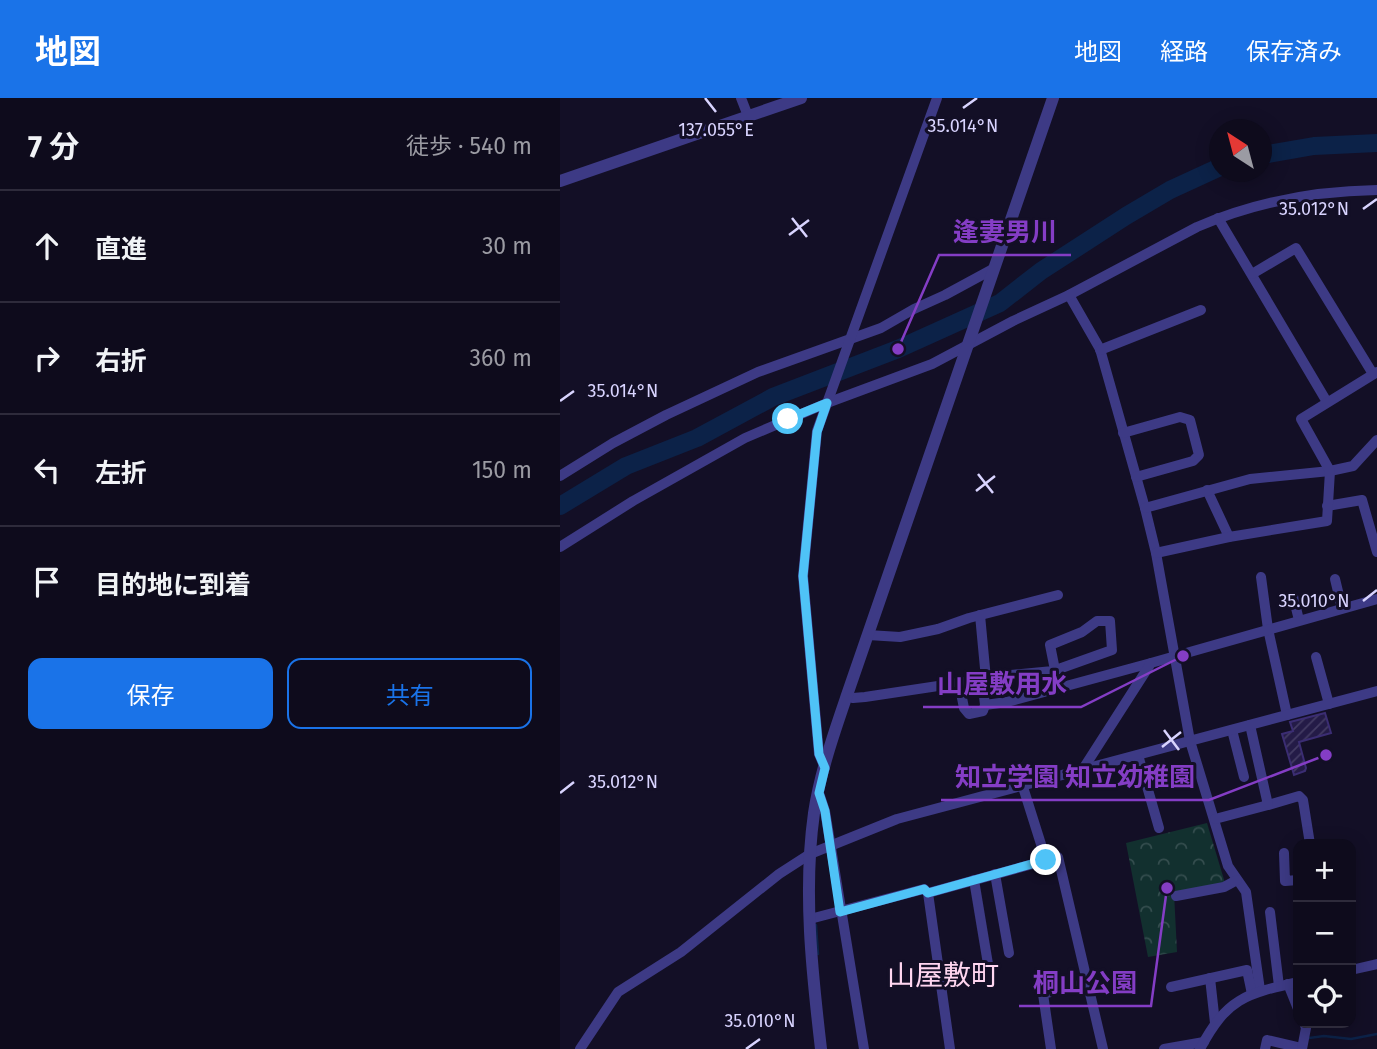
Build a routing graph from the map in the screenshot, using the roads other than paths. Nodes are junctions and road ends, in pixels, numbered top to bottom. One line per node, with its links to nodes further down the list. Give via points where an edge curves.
1 (741, 98): 5 (street)
2 (801, 98): 5 (street)
3 (937, 98): 14 (street)
4 (1053, 98): 9 (street)
5 (748, 117): 6 (street)
6 (560, 181)
7 (1377, 191): 8 (street, via 1304,195)
8 (1218, 218): 10 (street); 11 (street)
9 (992, 273): 13 (street); 14 (street)
10 (1252, 274): 16 (street, via 1296,248); 18 (street)
11 (1069, 295): 13 (street); 15 (street)
12 (1201, 310): 15 (street)
13 (969, 342): 17 (street, via 932,364); 41 (street)
14 (848, 344): 17 (street); 23 (street, via 758,372 613,443)
15 (1100, 350): 19 (street)
16 (1375, 373): 18 (street)
17 (827, 401): 29 (street, via 745,438); 57 (street, via 817,432 803,576 819,754)
18 (1327, 402): 22 (street, via 1301,419)
19 (1123, 433): 24 (street); 24 (street, via 1180,417 1190,420 1199,455 1193,461)
20 (1377, 440): 21 (street)
21 (1373, 455): 22 (street)
22 (1330, 471): 25 (street, via 1250,479); 26 (street)
23 (560, 476)
24 (1136, 477): 27 (street)
25 (1208, 490): 27 (street); 28 (street)
26 (1327, 506): 28 (street, via 1327,522); 30 (street, via 1362,500)
27 (1145, 508): 31 (street)
28 (1228, 537): 31 (street)
29 (560, 547)
30 (1377, 552)
31 (1156, 553): 42 (street)
32 (1261, 577): 40 (street)
33 (1335, 579): 37 (street)
34 (1058, 595): 38 (street)
35 (1293, 596): 39 (street)
36 (1377, 599): 37 (street)
37 (1342, 608): 39 (street)
38 (980, 615): 41 (street, via 900,638); 46 (street)
39 (1298, 620): 40 (street)
40 (1268, 628): 42 (street); 52 (street)
41 (868, 635): 49 (street)
42 (1173, 655): 44 (street); 55 (street)
43 (1317, 657): 50 (street)
44 (1151, 663): 51 (street); 58 (street)
45 (1055, 670): 45 (street, via 1112,650 1110,621 1097,621 1050,645); 46 (street)
46 (984, 680): 47 (street); 51 (street)
47 (959, 684): 49 (street, via 865,697); 51 (street, via 969,713 983,711)
48 (1377, 691): 50 (street)
49 (847, 695): 57 (street)
50 (1329, 704): 52 (street)
51 (985, 705)
52 (1287, 715): 53 (street)
53 (1250, 725): 54 (street); 62 (street)
54 (1232, 730): 55 (street); 59 (street)
55 (1190, 741): 56 (street); 63 (street)
56 (1138, 755): 58 (street); 64 (street)
57 (825, 768): 61 (street)
58 (1083, 769): 60 (street)
59 (1244, 777)
60 (1023, 784): 66 (street, via 897,820); 69 (street)
61 (819, 793): 66 (street); 68 (street)
62 (1268, 805): 63 (street); 65 (street, via 1299,796)
63 (1215, 819): 72 (street, via 1227,866)
64 (1159, 828)
65 (1309, 839)
66 (830, 848): 68 (street); 76 (street)
67 (1284, 853): 73 (street, via 1285,881)
68 (810, 854): 78 (street); 92 (street, via 681,952 618,992)
69 (1046, 860): 70 (street); 84 (street, via 1058,857)
70 (995, 874): 71 (street); 79 (street)
71 (974, 880): 74 (street); 80 (street)
72 (1237, 880): 75 (street); 87 (street, via 1246,892)
73 (1293, 880)
74 (928, 893): 76 (street, via 924,889); 95 (street)
75 (1176, 896)
76 (840, 912): 78 (street); 94 (street)
77 (1270, 912): 85 (street)
78 (810, 919): 93 (street)
79 (1009, 953)
80 (988, 964)
81 (1377, 964): 82 (street)
82 (1356, 969)
83 (1210, 978): 86 (street); 87 (street, via 1247,970); 88 (street)
84 (1087, 983): 96 (street, via 1043,993); 97 (street)
85 (1289, 984): 87 (street)
86 (1171, 987)
87 (1256, 992): 88 (street, via 1240,999)
88 (1215, 1023): 90 (street)
89 (1306, 1028): 91 (street)
90 (1202, 1045): 98 (street)
91 (1302, 1048): 99 (street, via 1267,1040)
92 (580, 1049)
93 (821, 1049)
94 (864, 1049)
95 (950, 1049)
96 (1051, 1049)
97 (1104, 1049)
98 (1164, 1049)
99 (1265, 1049)

